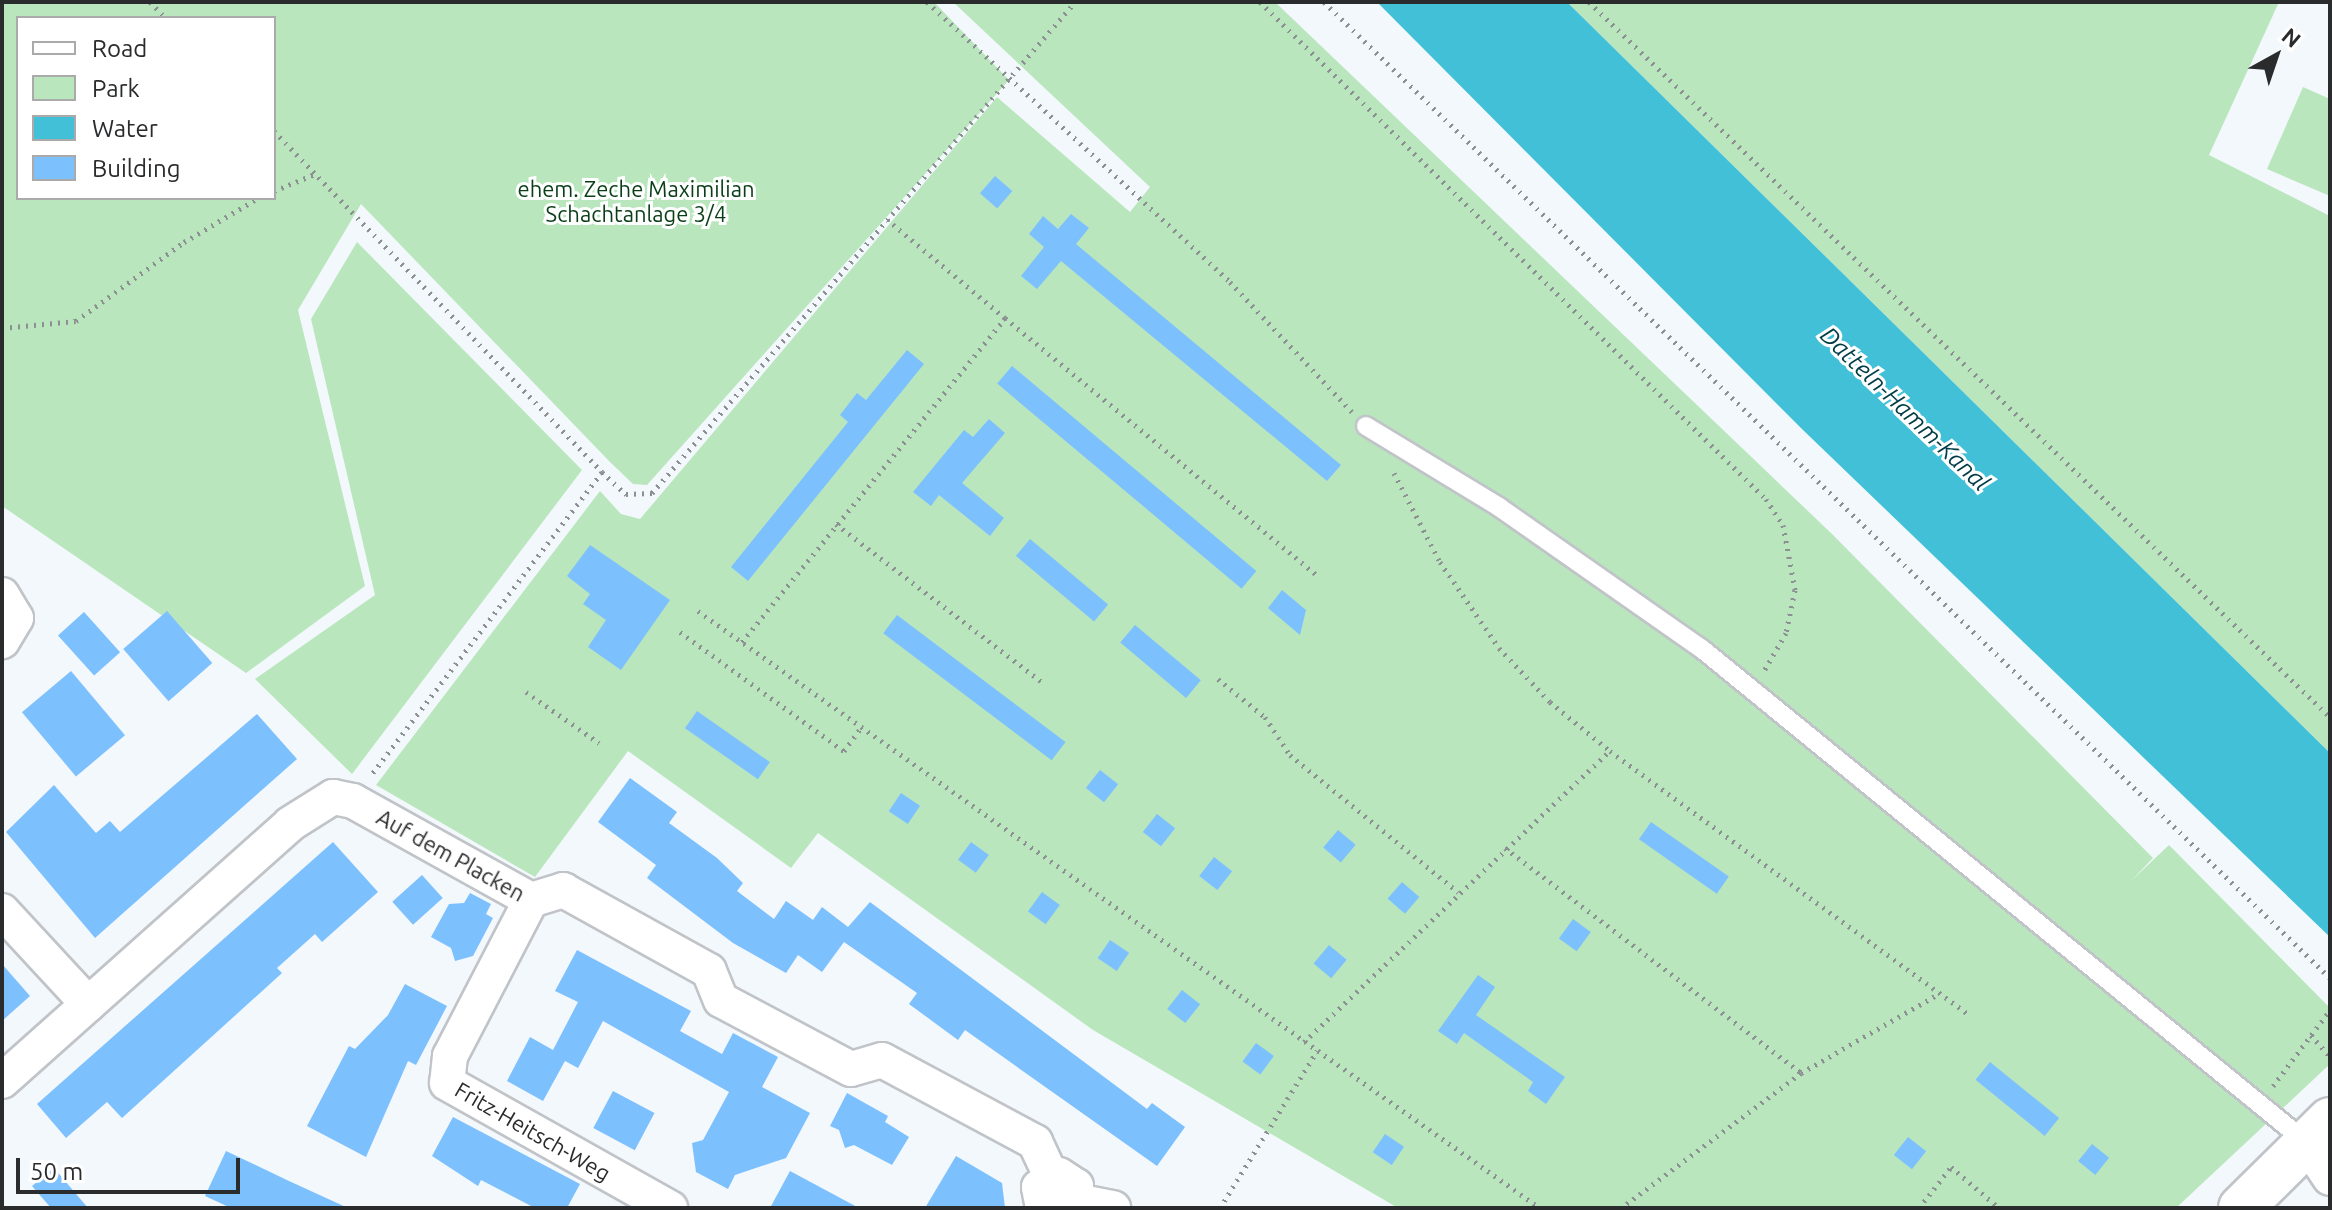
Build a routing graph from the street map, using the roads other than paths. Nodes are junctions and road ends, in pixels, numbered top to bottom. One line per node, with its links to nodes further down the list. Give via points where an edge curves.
1 (1366, 426): 8 (lane, via 1499,507 1753,690)
2 (2, 595): 3 (street, via 16,618)
3 (2, 641)
4 (531, 900): 6 (street, Auf dem Placken, via 353,801 333,797 314,805); 10 (street, Auf dem Placken, via 563,890 709,971 721,1000 851,1069 882,1060 1035,1142); 12 (street, Fritz-Heitsch-Weg, via 450,1056 447,1083)
5 (2, 911): 6 (street)
6 (88, 1004): 7 (street, Auf dem Placken)
7 (2, 1081)
8 (2318, 1131): 9 (street); 14 (street)
9 (2330, 1178)
10 (1047, 1192): 11 (street, Auf dem Placken, via 1072,1181)
11 (1075, 1205): 13 (street)
12 (670, 1208)
13 (1113, 1208)
14 (2241, 1208)

